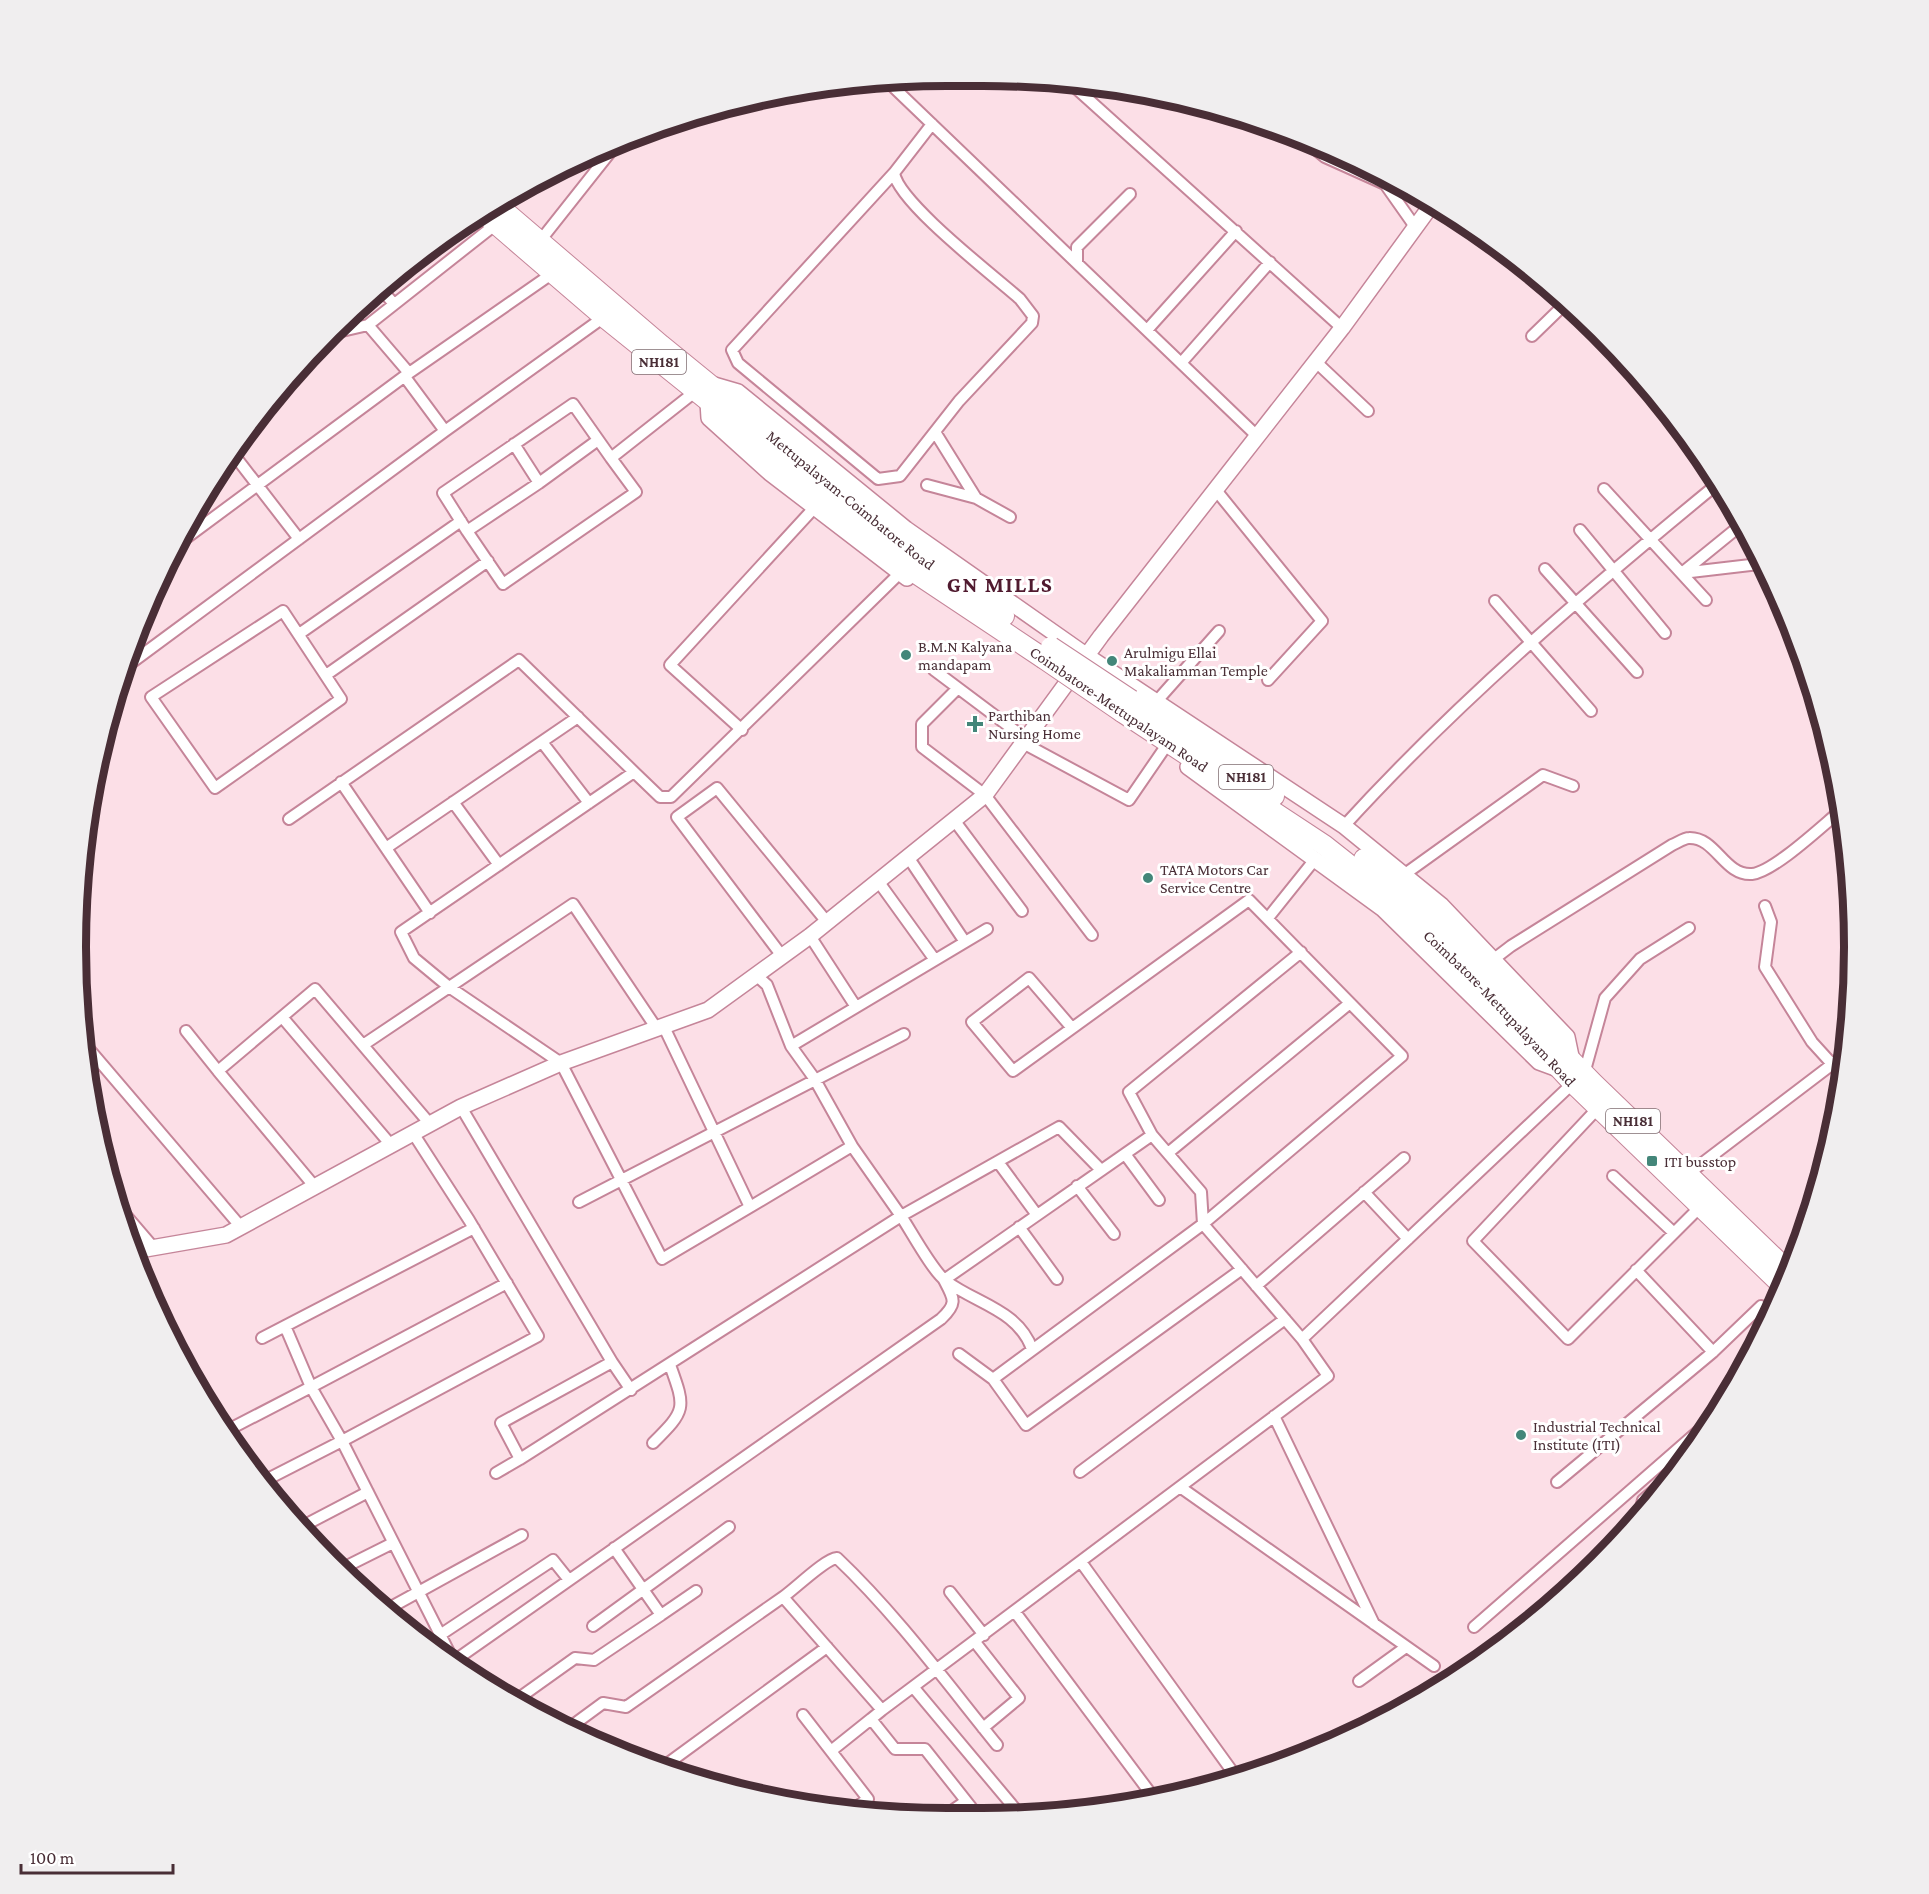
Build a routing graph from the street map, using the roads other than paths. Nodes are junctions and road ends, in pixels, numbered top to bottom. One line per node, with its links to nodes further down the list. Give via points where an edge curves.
1 (895, 87): 3 (street)
2 (1080, 91): 13 (street)
3 (932, 124): 5 (street); 15 (street)
4 (608, 155): 14 (street)
5 (894, 173): 33 (street, via 896,183 919,209 1020,299 1033,316 1025,333 959,401); 33 (street, via 732,350 738,363 878,479 900,476)
6 (1393, 190): 12 (street)
7 (1130, 194): 15 (street, via 1077,248)
8 (1428, 210): 12 (street)
9 (493, 215): 17 (highway, NH181)
10 (494, 215): 14 (highway, Mettupalayam-Coimbatore Road / NH181)
11 (479, 224): 19 (street)
12 (1416, 228): 23 (street)
13 (1236, 231): 16 (street); 24 (street)
14 (540, 241): 30 (highway, Mettupalayam-Coimbatore Road / NH181)
15 (1077, 262): 24 (street)
16 (1270, 262): 23 (street); 28 (street)
17 (553, 273): 21 (highway, NH181); 29 (street)
18 (385, 294): 19 (street)
19 (394, 304): 22 (street)
20 (1560, 309): 26 (street)
21 (604, 317): 30 (highway, NH181); 32 (street)
22 (368, 325): 25 (street); 29 (street)
23 (1342, 328): 27 (street)
24 (1148, 329): 28 (street)
25 (346, 330)
26 (1532, 336)
27 (1315, 361): 31 (street); 34 (street)
28 (1182, 362): 34 (street)
29 (407, 375): 32 (street); 41 (street)
30 (704, 392): 37 (street); 46 (street, via 709,418); 67 (street, via 738,392 906,529); 129 (highway, Mettupalayam-Coimbatore Road / NH181, bridge, via 842,504 1428,913)
31 (1368, 411)
32 (445, 431): 52 (street)
33 (935, 432): 45 (street)
34 (1256, 435): 43 (street)
35 (598, 440): 36 (street, via 573,404); 37 (street); 39 (street)
36 (514, 444): 39 (street); 48 (street, via 443,493)
37 (611, 458): 54 (street, via 636,492 503,584)
38 (237, 459): 41 (street)
39 (539, 483): 48 (street)
40 (927, 485): 45 (street)
41 (258, 486): 51 (street); 52 (street)
42 (1711, 488): 53 (street)
43 (1215, 489): 67 (street); 72 (street, via 1322,621)
44 (1604, 489): 53 (street)
45 (976, 498): 47 (street)
46 (814, 507): 58 (street); 78 (street, via 670,665)
47 (1010, 517)
48 (464, 526): 54 (street); 65 (street)
49 (1580, 530): 57 (street)
50 (1735, 530): 59 (street)
51 (191, 535)
52 (299, 539): 68 (street)
53 (1652, 539): 57 (street); 59 (street)
54 (488, 561): 71 (street)
55 (1754, 565): 59 (street)
56 (1545, 569): 62 (street)
57 (1615, 571): 62 (street); 64 (street)
58 (900, 573): 73 (street); 78 (street)
59 (1682, 573): 60 (street)
60 (1706, 600)
61 (1495, 601): 66 (street)
62 (1576, 605): 66 (street); 70 (street)
63 (1219, 631): 75 (street)
64 (1665, 633)
65 (299, 634): 71 (street); 71 (street, via 283,611 151,697 215,788 341,699)
66 (1532, 644): 76 (street); 91 (street, via 1392,774)
67 (1087, 656): 73 (street); 75 (street)
68 (135, 660)
69 (934, 670): 74 (street)
70 (1637, 672)
71 (326, 675)
72 (1268, 680)
73 (1068, 683): 79 (street); 81 (street)
74 (958, 688): 79 (street); 85 (street, via 922,724 922,747)
75 (1156, 702): 91 (street)
76 (1591, 711)
77 (578, 717): 80 (street); 82 (street); 83 (street, via 519,660)
78 (742, 730): 82 (street, via 671,797 660,797)
79 (1025, 741): 81 (street, via 1129,800); 85 (street)
80 (542, 742): 86 (street); 87 (street)
81 (1164, 749): 94 (street)
82 (634, 772): 87 (street)
83 (341, 782): 89 (street); 92 (street)
84 (1573, 786): 96 (street, via 1543,775)
85 (985, 795): 90 (street); 105 (street)
86 (453, 802): 92 (street); 95 (street)
87 (589, 803): 95 (street)
88 (1833, 817): 110 (street, via 1776,863 1753,874 1736,871 1703,842 1689,838 1672,845)
89 (289, 819)
90 (954, 820): 93 (street); 99 (street)
91 (1344, 826): 96 (street)
92 (386, 848): 100 (street)
93 (908, 857): 97 (street); 107 (street)
94 (1316, 858): 101 (street); 129 (street, via 1383,909 1539,1062)
95 (499, 865): 100 (street)
96 (1405, 874): 110 (street)
97 (878, 881): 102 (street); 111 (street)
98 (1765, 906): 127 (street, via 1771,922 1766,967 1812,1042)
99 (1022, 911)
100 (430, 913): 113 (street, via 401,932 414,958)
101 (1268, 918): 108 (street); 119 (street, via 1249,900)
102 (827, 922): 106 (street); 109 (street, via 717,788 677,817)
103 (1689, 928): 129 (street, via 1640,959 1605,998)
104 (987, 929): 107 (street)
105 (1092, 935)
106 (810, 936): 109 (street); 116 (street)
107 (965, 942): 111 (street)
108 (1301, 952): 115 (street); 136 (street, via 1129,1092)
109 (782, 956): 112 (street)
110 (1494, 959): 129 (street, via 1567,1037)
111 (935, 960): 116 (street)
112 (756, 975): 118 (street, via 708,1010); 123 (street, via 767,985)
113 (449, 987): 114 (street); 118 (street, via 573,904); 122 (street); 126 (street)
114 (421, 999)
115 (1350, 1002): 139 (street); 157 (street, via 1402,1056)
116 (856, 1007): 123 (street)
117 (282, 1017): 122 (street, via 315,989); 128 (street); 137 (street)
118 (660, 1028): 126 (street); 135 (street)
119 (1072, 1028): 119 (street, via 1013,1071 972,1022 1029,978)
120 (186, 1031): 128 (street)
121 (904, 1034): 130 (street)
122 (363, 1045): 133 (street)
123 (791, 1046): 130 (street)
124 (92, 1053): 158 (street)
125 (1836, 1061): 127 (street)
126 (561, 1063): 131 (street); 146 (street)
127 (1832, 1064): 144 (street)
128 (218, 1071): 148 (street)
129 (1572, 1072): 132 (highway, Coimbatore-Mettupalayam Road / NH181); 144 (highway, Mettupalayam-Coimbatore Road / NH181); 163 (street)
130 (814, 1078): 135 (street); 138 (street)
131 (461, 1107): 133 (street); 182 (street)
132 (1598, 1108): 152 (highway, Coimbatore-Mettupalayam Road / NH181); 168 (street, via 1473,1241 1568,1339)
133 (430, 1124): 134 (street)
134 (413, 1133): 137 (street); 160 (street)
135 (715, 1134): 146 (street); 153 (street)
136 (1152, 1135): 139 (street); 140 (street)
137 (392, 1145): 148 (street)
138 (852, 1146): 153 (street); 155 (street)
139 (1168, 1153): 157 (street, via 1201,1192)
140 (1125, 1154): 143 (street); 150 (street)
141 (1404, 1158): 149 (street)
142 (998, 1162): 143 (street, via 1059,1127); 154 (street); 155 (street)
143 (1101, 1170): 147 (street)
144 (1688, 1174): 166 (highway, Mettupalayam-Coimbatore Road / NH181)
145 (1613, 1176): 162 (street)
146 (621, 1180): 151 (street); 153 (street, via 662,1259)
147 (1077, 1186): 154 (street); 161 (street)
148 (315, 1187): 158 (street)
149 (1364, 1192): 163 (street); 173 (street)
150 (1159, 1200)
151 (579, 1202)
152 (1700, 1207): 162 (street); 171 (highway, Coimbatore-Mettupalayam Road / NH181)
153 (750, 1208)
154 (1037, 1215): 159 (street)
155 (901, 1216): 170 (street); 183 (street)
156 (130, 1220): 164 (street)
157 (1203, 1224): 167 (street); 179 (street)
158 (241, 1227): 164 (street, via 226,1235)
159 (1019, 1227): 169 (street); 170 (street)
160 (474, 1228): 172 (street); 176 (street)
161 (1114, 1233)
162 (1674, 1233): 168 (street)
163 (1408, 1239): 178 (street)
164 (153, 1248): 165 (street)
165 (141, 1250)
166 (1782, 1266)
167 (1242, 1269): 173 (street); 184 (street, via 1026,1425)
168 (1636, 1270): 180 (street)
169 (1057, 1279)
170 (944, 1280): 179 (street, via 1015,1321); 203 (street, via 954,1298 952,1309 941,1318)
171 (1777, 1280)
172 (507, 1283): 185 (street); 189 (street, via 538,1336)
173 (1256, 1286): 175 (street)
174 (1761, 1306): 180 (street)
175 (1285, 1319): 178 (street); 193 (street)
176 (285, 1326): 177 (street); 185 (street)
177 (262, 1338)
178 (1302, 1339): 187 (street, via 1328,1376)
179 (1032, 1349): 184 (street)
180 (1713, 1352): 196 (street)
181 (959, 1354): 184 (street)
182 (612, 1362): 186 (street); 192 (street, via 501,1423)
183 (670, 1365): 186 (street); 191 (street, via 682,1398 678,1418)
184 (993, 1379)
185 (311, 1388): 188 (street); 189 (street)
186 (632, 1389): 192 (street)
187 (1274, 1416): 197 (street); 215 (street)
188 (232, 1428)
189 (342, 1441): 195 (street); 198 (street)
190 (1687, 1441): 217 (street)
191 (653, 1443)
192 (520, 1459): 194 (street)
193 (1080, 1472)
194 (496, 1473)
195 (270, 1478)
196 (1557, 1482)
197 (1179, 1487): 204 (street); 215 (street)
198 (368, 1492): 199 (street); 202 (street)
199 (307, 1523)
200 (729, 1527): 207 (street)
201 (522, 1535): 210 (street)
202 (393, 1543): 205 (street); 210 (street)
203 (614, 1548): 206 (street); 207 (street)
204 (1081, 1562): 213 (street); 238 (street)
205 (348, 1566)
206 (569, 1580): 218 (street, via 553,1560); 224 (street)
207 (643, 1590): 214 (street); 216 (street)
208 (696, 1591): 214 (street)
209 (950, 1592): 219 (street)
210 (419, 1593): 212 (street); 218 (street)
211 (783, 1597): 222 (street); 226 (street, via 837,1558); 233 (street, via 626,1707 603,1703)
212 (393, 1606)
213 (1015, 1612): 219 (street); 239 (street)
214 (661, 1615): 229 (street, via 594,1660 575,1658)
215 (1375, 1625): 223 (street)
216 (593, 1626)
217 (1474, 1627)
218 (440, 1635): 221 (street)
219 (984, 1635): 220 (street)
220 (975, 1642): 226 (street); 234 (street, via 1019,1698)
221 (447, 1647)
222 (827, 1647): 230 (street); 237 (street)
223 (1406, 1647): 225 (street); 227 (street)
224 (460, 1657)
225 (1434, 1666)
226 (937, 1671): 228 (street); 234 (street)
227 (1359, 1681)
228 (914, 1688): 230 (street); 242 (street)
229 (522, 1696)
230 (882, 1710): 232 (street)
231 (803, 1715): 236 (street)
232 (871, 1719): 236 (street); 240 (street, via 895,1749 925,1749)
233 (575, 1724)
234 (983, 1728): 235 (street)
235 (997, 1745)
236 (831, 1751): 241 (street, via 868,1799)
237 (669, 1763)
238 (1232, 1771)
239 (1150, 1792)
240 (966, 1801): 243 (street); 244 (street)
241 (861, 1804)
242 (1014, 1807)
243 (956, 1808)
244 (972, 1808)

